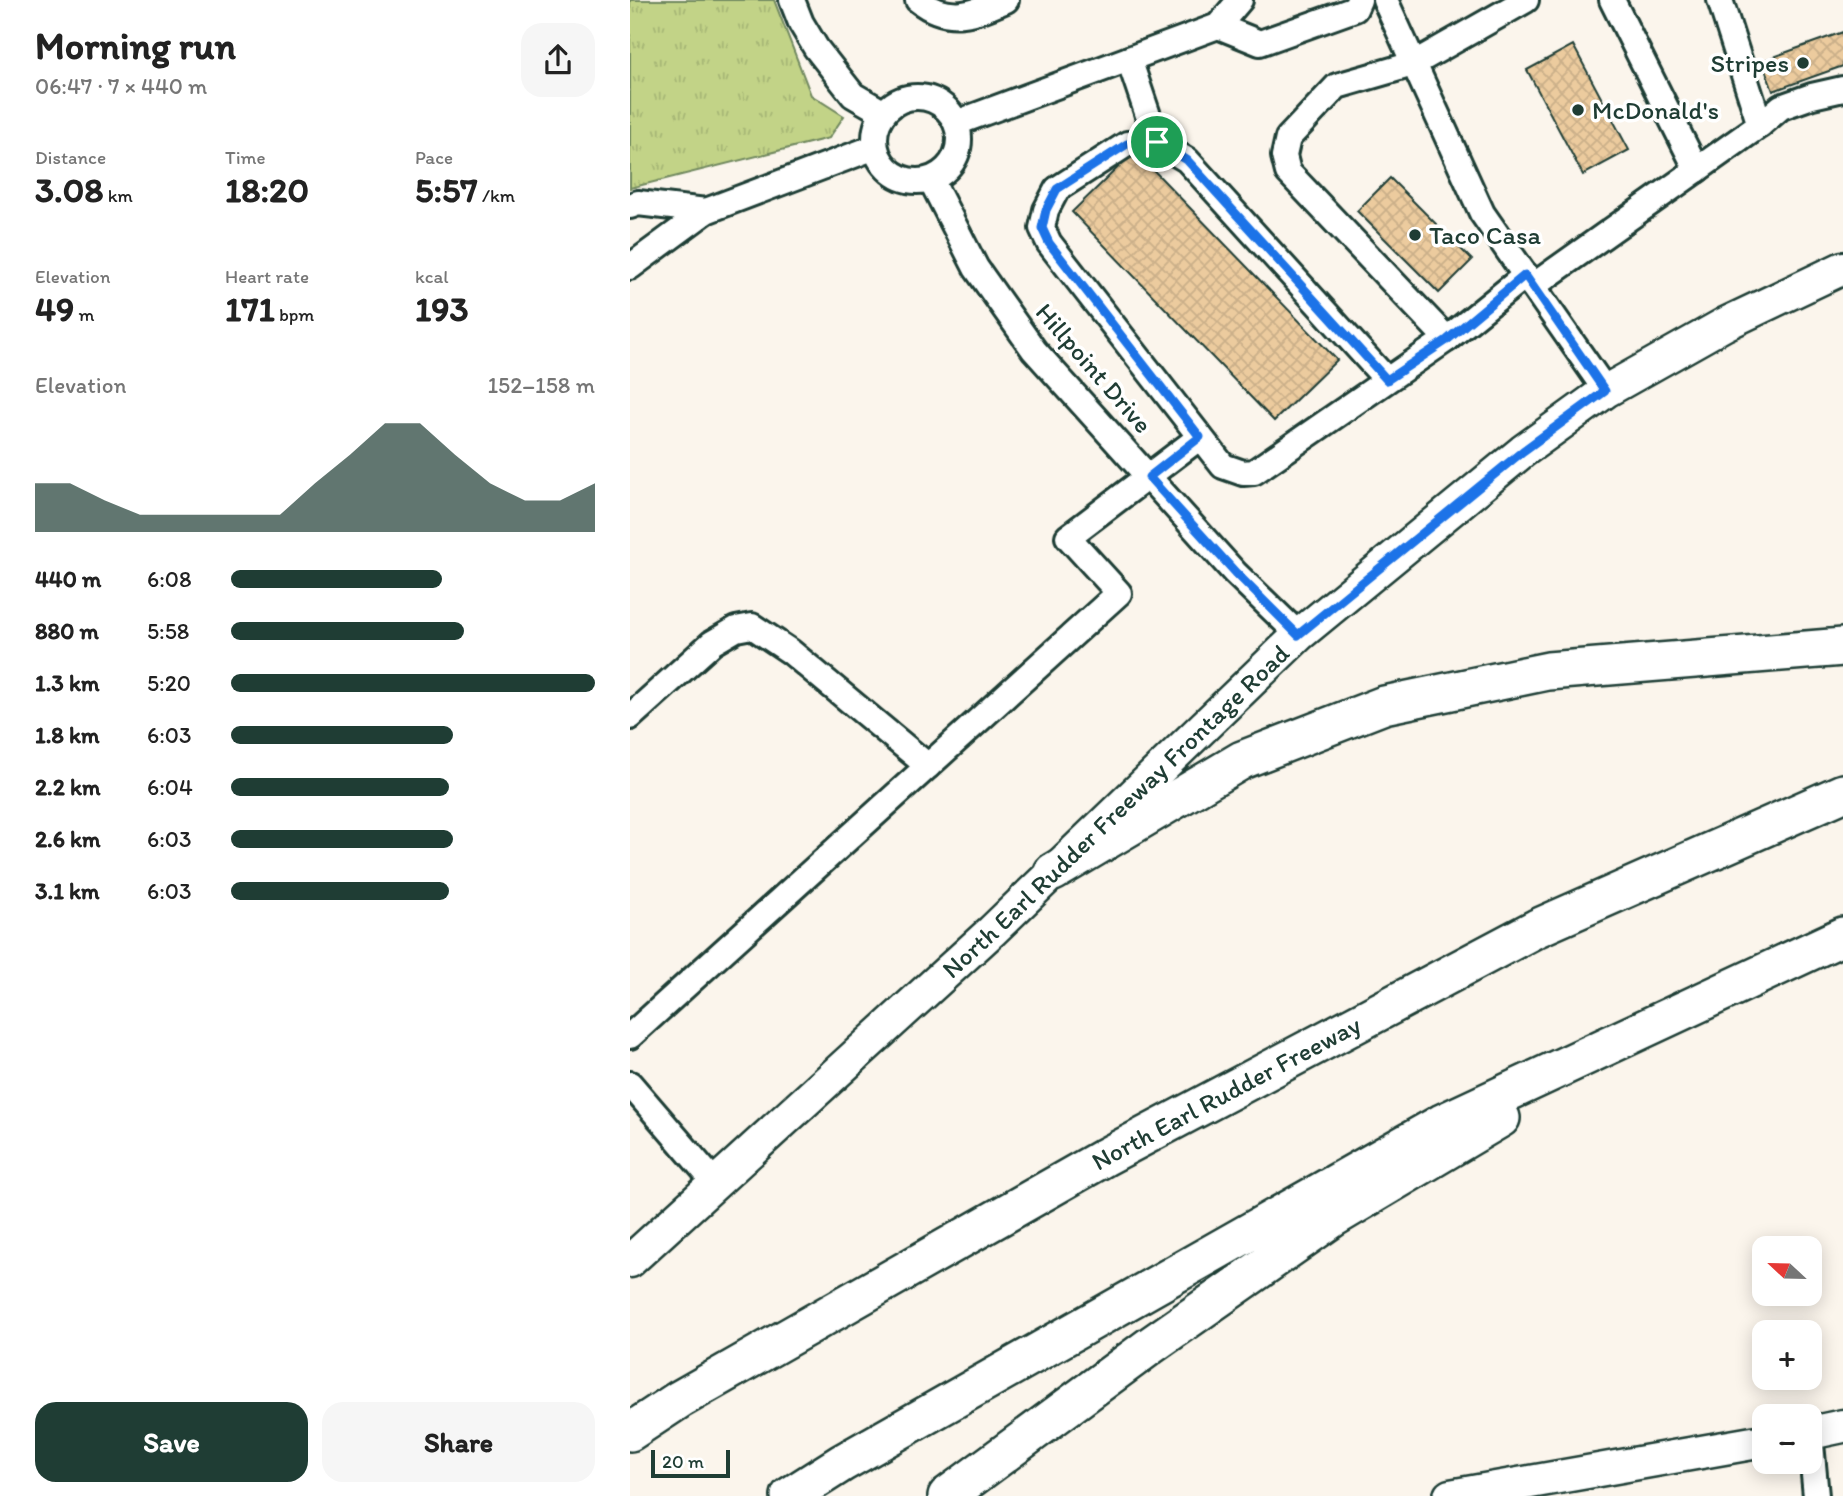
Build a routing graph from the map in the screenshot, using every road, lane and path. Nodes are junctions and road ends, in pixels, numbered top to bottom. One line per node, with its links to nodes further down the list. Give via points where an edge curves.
1 (792, 0): 14 (street, via 816,48 853,95)
2 (918, 0): 3 (street, via 942,13 962,15)
3 (1006, 0)
4 (1240, 0): 10 (street)
5 (1359, 0): 10 (street, via 1355,9 1260,43)
6 (1385, 0): 12 (street)
7 (1526, 0): 12 (street)
8 (1612, 0): 19 (street)
9 (1720, 0): 16 (street)
10 (1218, 26): 11 (street)
11 (1129, 59): 15 (street); 17 (street)
12 (1413, 64): 25 (street, via 1482,213); 26 (street, via 1337,86 1288,138 1284,156 1288,172)
13 (1843, 89): 16 (street, via 1781,107)
14 (884, 113): 15 (street, via 895,103 923,97 949,111); 18 (street)
15 (956, 123): 20 (street, via 958,150 943,173)
16 (1760, 125): 19 (street)
17 (1157, 142): 27 (street, via 1187,160); 29 (street, via 1127,144 1057,189 1042,228)
18 (875, 147): 20 (street, via 890,172 916,182); 22 (street)
19 (1697, 170): 25 (street)
20 (931, 180): 30 (street, Hillpoint Drive, via 976,268 1034,350)
21 (630, 205): 22 (street)
22 (706, 211): 23 (street)
23 (630, 267)
24 (1843, 268): 28 (main road, North Earl Rudder Freeway Frontage Road, via 1725,324)
25 (1529, 281): 26 (street); 28 (street)
26 (1447, 340): 27 (street)
27 (1387, 380): 29 (street, via 1254,472 1223,466)
28 (1605, 391): 31 (main road, North Earl Rudder Freeway Frontage Road, via 1523,451)
29 (1200, 437): 30 (street)
30 (1149, 477): 31 (street, Hillpoint Drive); 34 (street, via 1068,537 1119,593)
31 (1298, 635): 36 (main road, North Earl Rudder Freeway Frontage Road)
32 (1843, 647): 36 (highway, via 1548,671 1384,705 1242,760)
33 (630, 717): 34 (street, via 712,643 752,626 801,660)
34 (928, 766): 39 (street)
35 (1843, 793): 45 (highway, North Earl Rudder Freeway, via 1537,928 1105,1157 692,1392)
36 (1053, 872): 41 (main road, North Earl Rudder Freeway Frontage Road)
37 (1843, 936): 38 (highway)
38 (1674, 1015): 48 (highway, via 1442,1123); 49 (highway, via 1333,1218)
39 (630, 1036)
40 (630, 1084): 41 (street)
41 (716, 1184): 42 (main road, North Earl Rudder Freeway Frontage Road)
42 (630, 1261)
43 (1843, 1426): 44 (main road)
44 (1822, 1430)
45 (630, 1432)
46 (1752, 1443): 50 (main road)
47 (1814, 1474): 51 (street)
48 (790, 1496)
49 (947, 1496)
50 (1450, 1496)
51 (1816, 1496)

